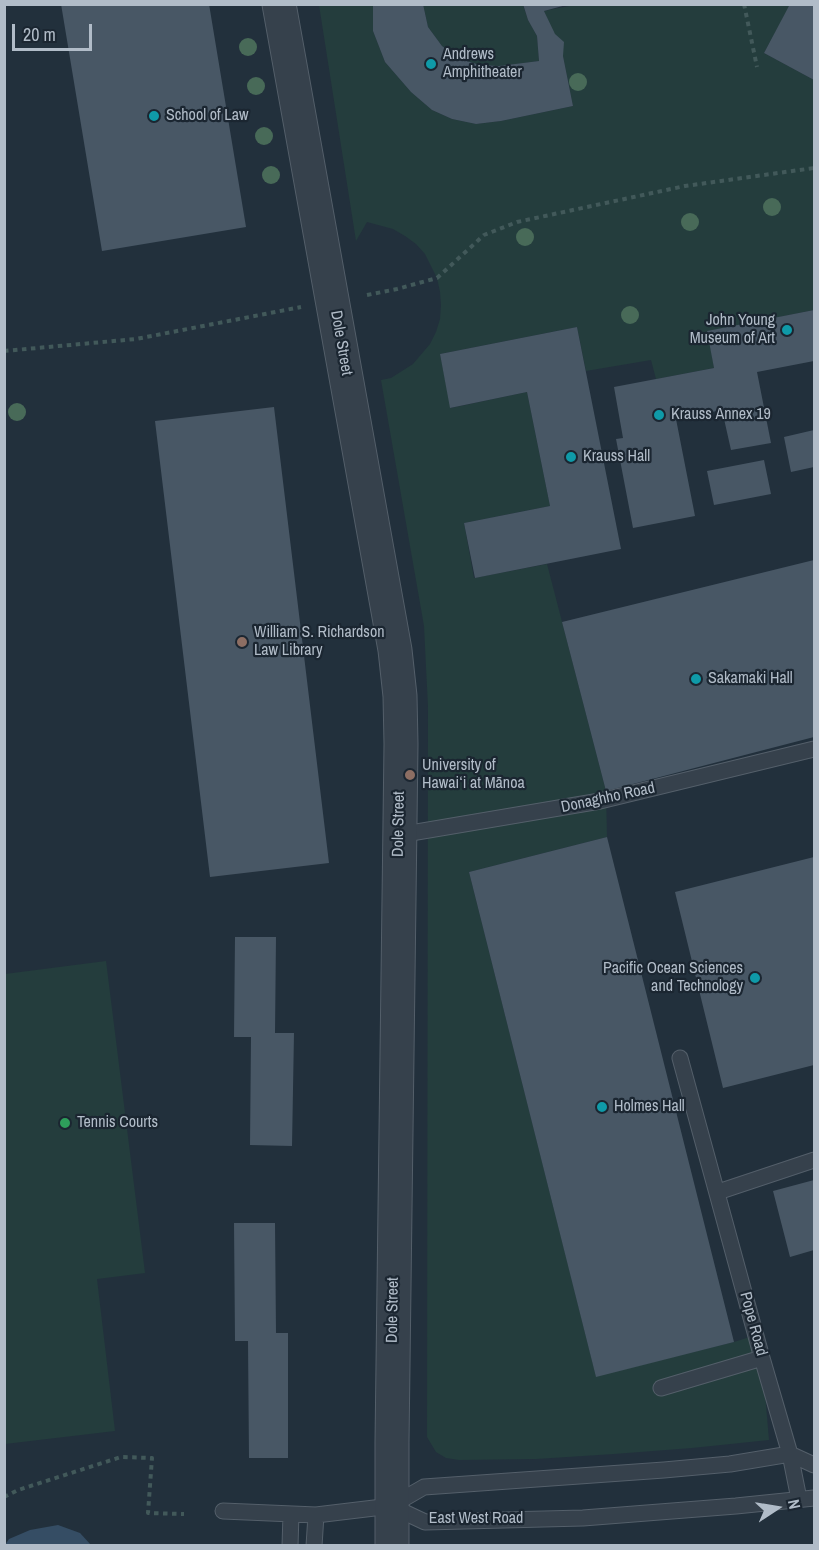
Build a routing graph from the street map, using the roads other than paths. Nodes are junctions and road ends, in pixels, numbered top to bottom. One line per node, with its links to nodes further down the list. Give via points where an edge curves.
1 (279, 4): 3 (street, Dole Street, via 395,650 400,696)
2 (814, 749): 3 (lane, Donaghho Road, via 600,801)
3 (399, 835): 13 (street, Dole Street)
4 (681, 1058): 6 (lane, Pope Road)
5 (814, 1160): 6 (lane)
6 (718, 1192): 7 (lane, Pope Road)
7 (762, 1358): 8 (lane); 9 (lane, Pope Road)
8 (660, 1388)
9 (790, 1454): 10 (lane); 12 (lane, Pope Road); 13 (lane, East West Road, via 675,1469 424,1487)
10 (814, 1465)
11 (814, 1498): 12 (lane, East West Road)
12 (799, 1499): 13 (lane, East West Road, via 583,1518 424,1522)
13 (391, 1506): 16 (lane); 19 (street, Dole Street)
14 (223, 1511): 15 (lane)
15 (291, 1514): 16 (lane); 17 (lane)
16 (316, 1515): 18 (lane)
17 (286, 1542)
18 (314, 1545)
19 (392, 1545)

